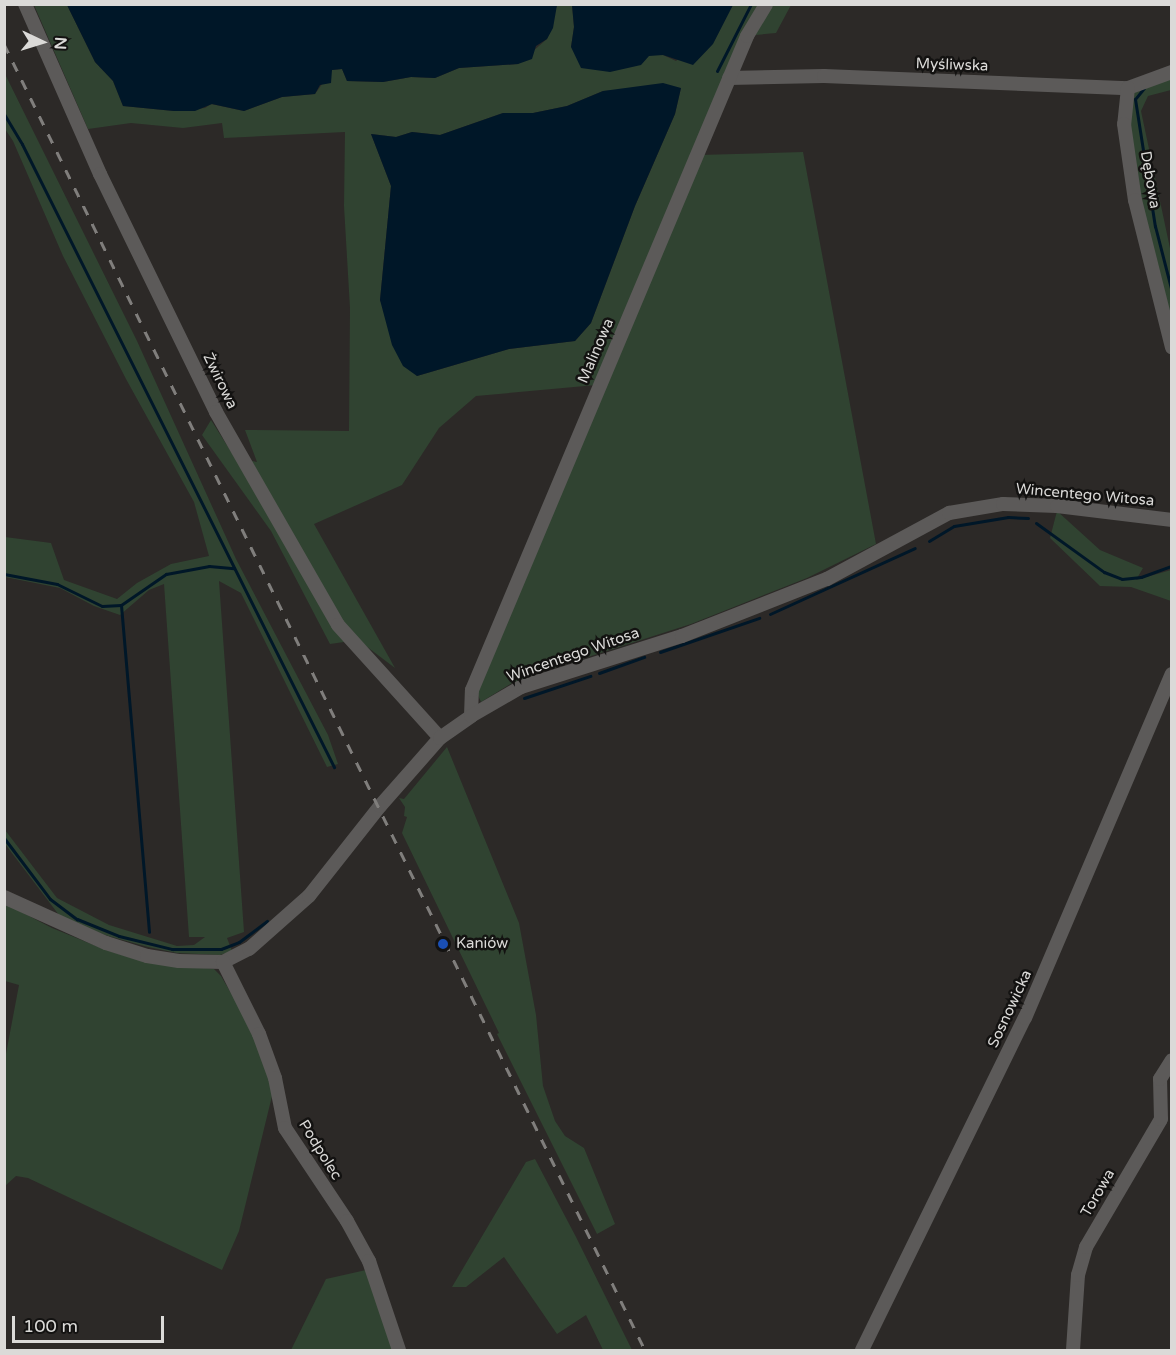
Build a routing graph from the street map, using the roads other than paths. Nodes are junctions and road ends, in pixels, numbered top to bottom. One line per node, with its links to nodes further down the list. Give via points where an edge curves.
1 (25, 4): 10 (street, Żwirowa, via 100,174 216,412 338,625)
2 (766, 4): 4 (street, Malinowa)
3 (1172, 72): 5 (street, Myśliwska)
4 (729, 78): 5 (street, Myśliwska, via 824,76); 9 (street, Malinowa, via 472,690)
5 (1128, 88): 6 (street, Dębowa, via 1124,124 1136,200)
6 (1172, 347)
7 (1172, 520): 9 (street, Wincentego Witosa, via 1057,506 1003,504 949,513 827,579 682,636 521,687)
8 (1172, 674): 15 (street, Sosnowicka, via 1025,1018)
9 (471, 716): 10 (street, Wincentego Witosa)
10 (440, 738): 12 (street, Wincentego Witosa, via 309,896 249,948)
11 (4, 897): 12 (street, Wincentego Witosa, via 106,943 147,956)
12 (223, 962): 14 (street, Podpolec, via 259,1034 275,1078 285,1128 348,1221 369,1261)
13 (1172, 1060): 16 (street, Torowa, via 1161,1079 1161,1119 1086,1247 1078,1275)
14 (399, 1350)
15 (862, 1350)
16 (1073, 1350)

